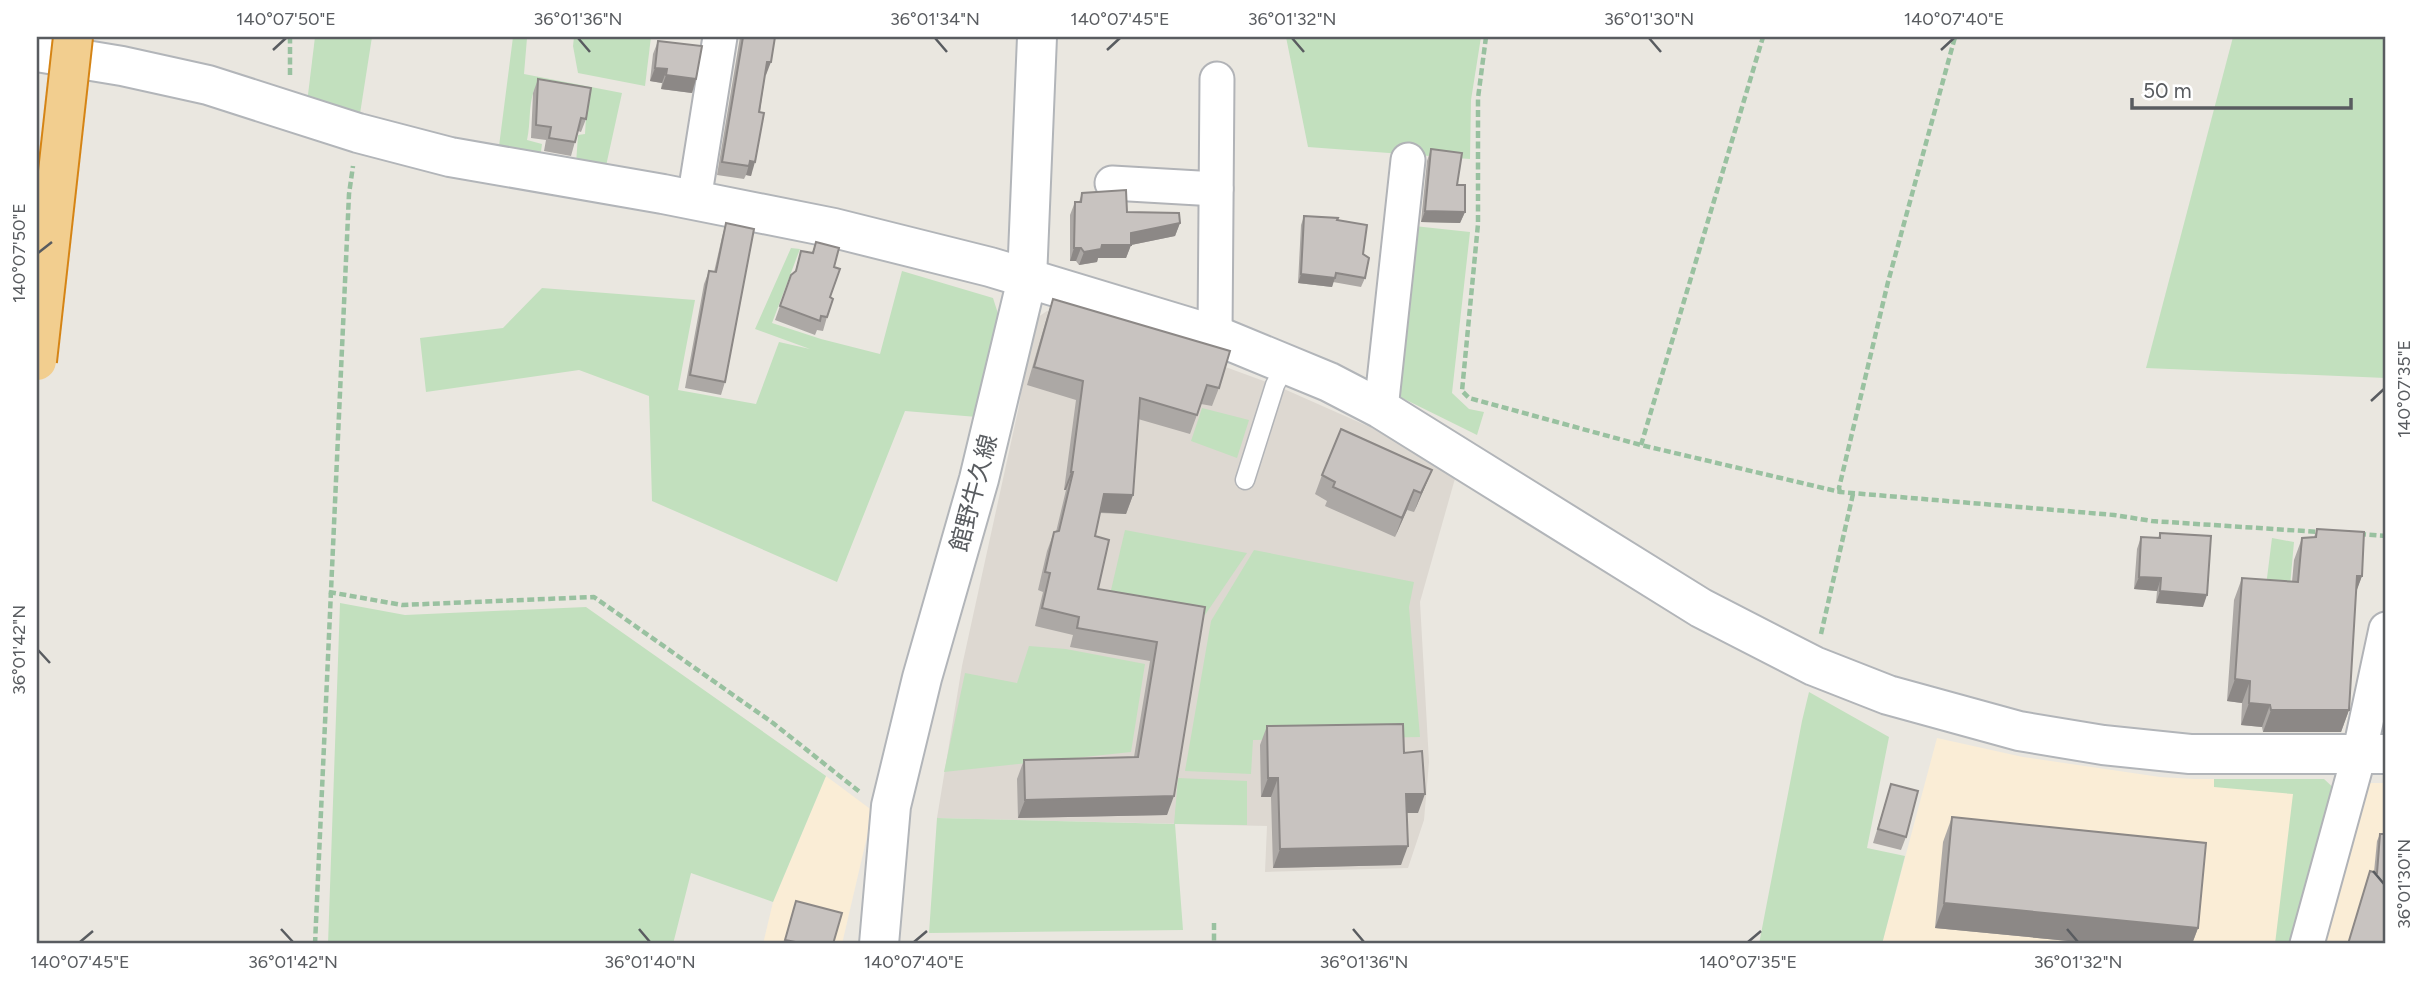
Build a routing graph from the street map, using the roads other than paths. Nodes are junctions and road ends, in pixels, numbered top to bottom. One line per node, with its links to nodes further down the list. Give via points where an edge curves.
1 (73, 37): 12 (highway, bridge)
2 (720, 37): 9 (street)
3 (1037, 37): 10 (street, 館野牛久線)
4 (37, 52): 9 (street, via 208,85 450,157)
5 (1217, 79): 8 (street)
6 (1408, 160): 14 (street)
7 (1112, 183): 8 (street)
8 (1216, 189): 11 (street)
9 (694, 200): 10 (street, via 834,228)
10 (1027, 279): 11 (street); 18 (street, 館野牛久線, via 890,816)
11 (1215, 335): 13 (street)
12 (37, 361)
13 (1286, 364): 14 (street); 15 (lane)
14 (1381, 409): 17 (street, via 1702,608 1814,666 1888,695 2019,732 2103,746 2190,754)
15 (1245, 480)
16 (2386, 629): 17 (street)
17 (2373, 755): 19 (street)
18 (879, 944)
19 (2307, 944)

